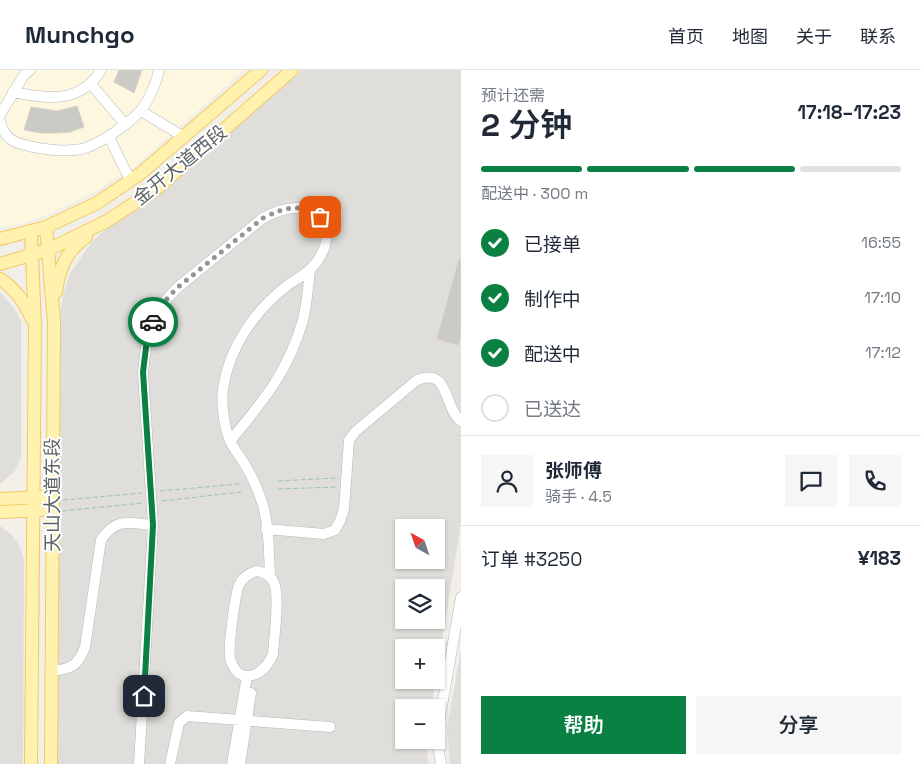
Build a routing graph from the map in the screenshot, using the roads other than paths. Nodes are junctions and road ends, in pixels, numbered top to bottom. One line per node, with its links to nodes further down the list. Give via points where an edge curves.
1 (30, 70): 7 (street)
2 (100, 70): 6 (street)
3 (159, 70): 8 (street)
4 (261, 70): 13 (main road, 金开大道西段)
5 (292, 70): 15 (main road, 金开大道西段, via 156,189)
6 (90, 83): 7 (street, via 73,94 56,98); 11 (street)
7 (13, 92): 9 (street)
8 (141, 111): 11 (street); 13 (street)
9 (0, 115)
10 (0, 121): 12 (street, via 3,133 18,144 48,150 83,149)
11 (125, 124): 12 (street)
12 (109, 137): 14 (street)
13 (184, 137): 14 (main road, 金开大道西段)
14 (130, 180): 16 (main road, 金开大道西段, via 97,202)
15 (107, 221): 19 (main road, 金开大道西段); 24 (main road, via 82,239 64,260 59,275)
16 (46, 227): 17 (main road, 金开大道西段); 19 (main road, 天山大道东段)
17 (31, 232): 18 (main road, 金开大道西段); 20 (main road, 天山大道东段)
18 (0, 239)
19 (48, 250): 20 (main road, 金开大道西段); 24 (main road, 天山大道东段)
20 (32, 255): 21 (main road, 金开大道西段); 25 (main road, 天山大道东段)
21 (0, 264)
22 (310, 270): 27 (street, via 303,318 289,359 269,394); 27 (street, via 267,303 238,343 227,367 222,390); 33 (street, via 325,248 326,225 310,210 278,210 263,218 165,301 147,339 143,372)
23 (0, 279): 25 (main road, via 20,296)
24 (54, 322): 30 (main road, 天山大道东段)
25 (35, 325): 28 (main road, 天山大道东段)
26 (461, 421): 34 (street, via 451,409 444,386 435,378 417,380 349,440 344,509 335,530 324,534)
27 (230, 441): 34 (street, via 256,487 263,505)
28 (34, 497): 29 (main road); 30 (main road); 31 (main road, 天山大道东段)
29 (0, 499)
30 (55, 505): 31 (main road); 37 (main road, 天山大道东段)
31 (34, 510): 32 (main road); 41 (main road, 天山大道东段)
32 (0, 512)
33 (153, 525): 37 (street, via 124,522 106,532 101,540 85,647 75,665 66,670); 43 (street)
34 (266, 529): 35 (street)
35 (270, 577): 38 (street, via 277,591 272,654 265,668); 38 (street, via 256,570 249,573 239,584 237,592 230,657 237,670)
36 (461, 597): 47 (street, via 438,729)
37 (51, 670): 42 (main road, 天山大道东段)
38 (250, 676): 39 (street)
39 (244, 720): 40 (street); 44 (street, via 182,718); 45 (street); 46 (street)
40 (330, 727)
41 (31, 764)
42 (51, 764)
43 (140, 764)
44 (170, 764)
45 (232, 764)
46 (240, 764)
47 (441, 764)

